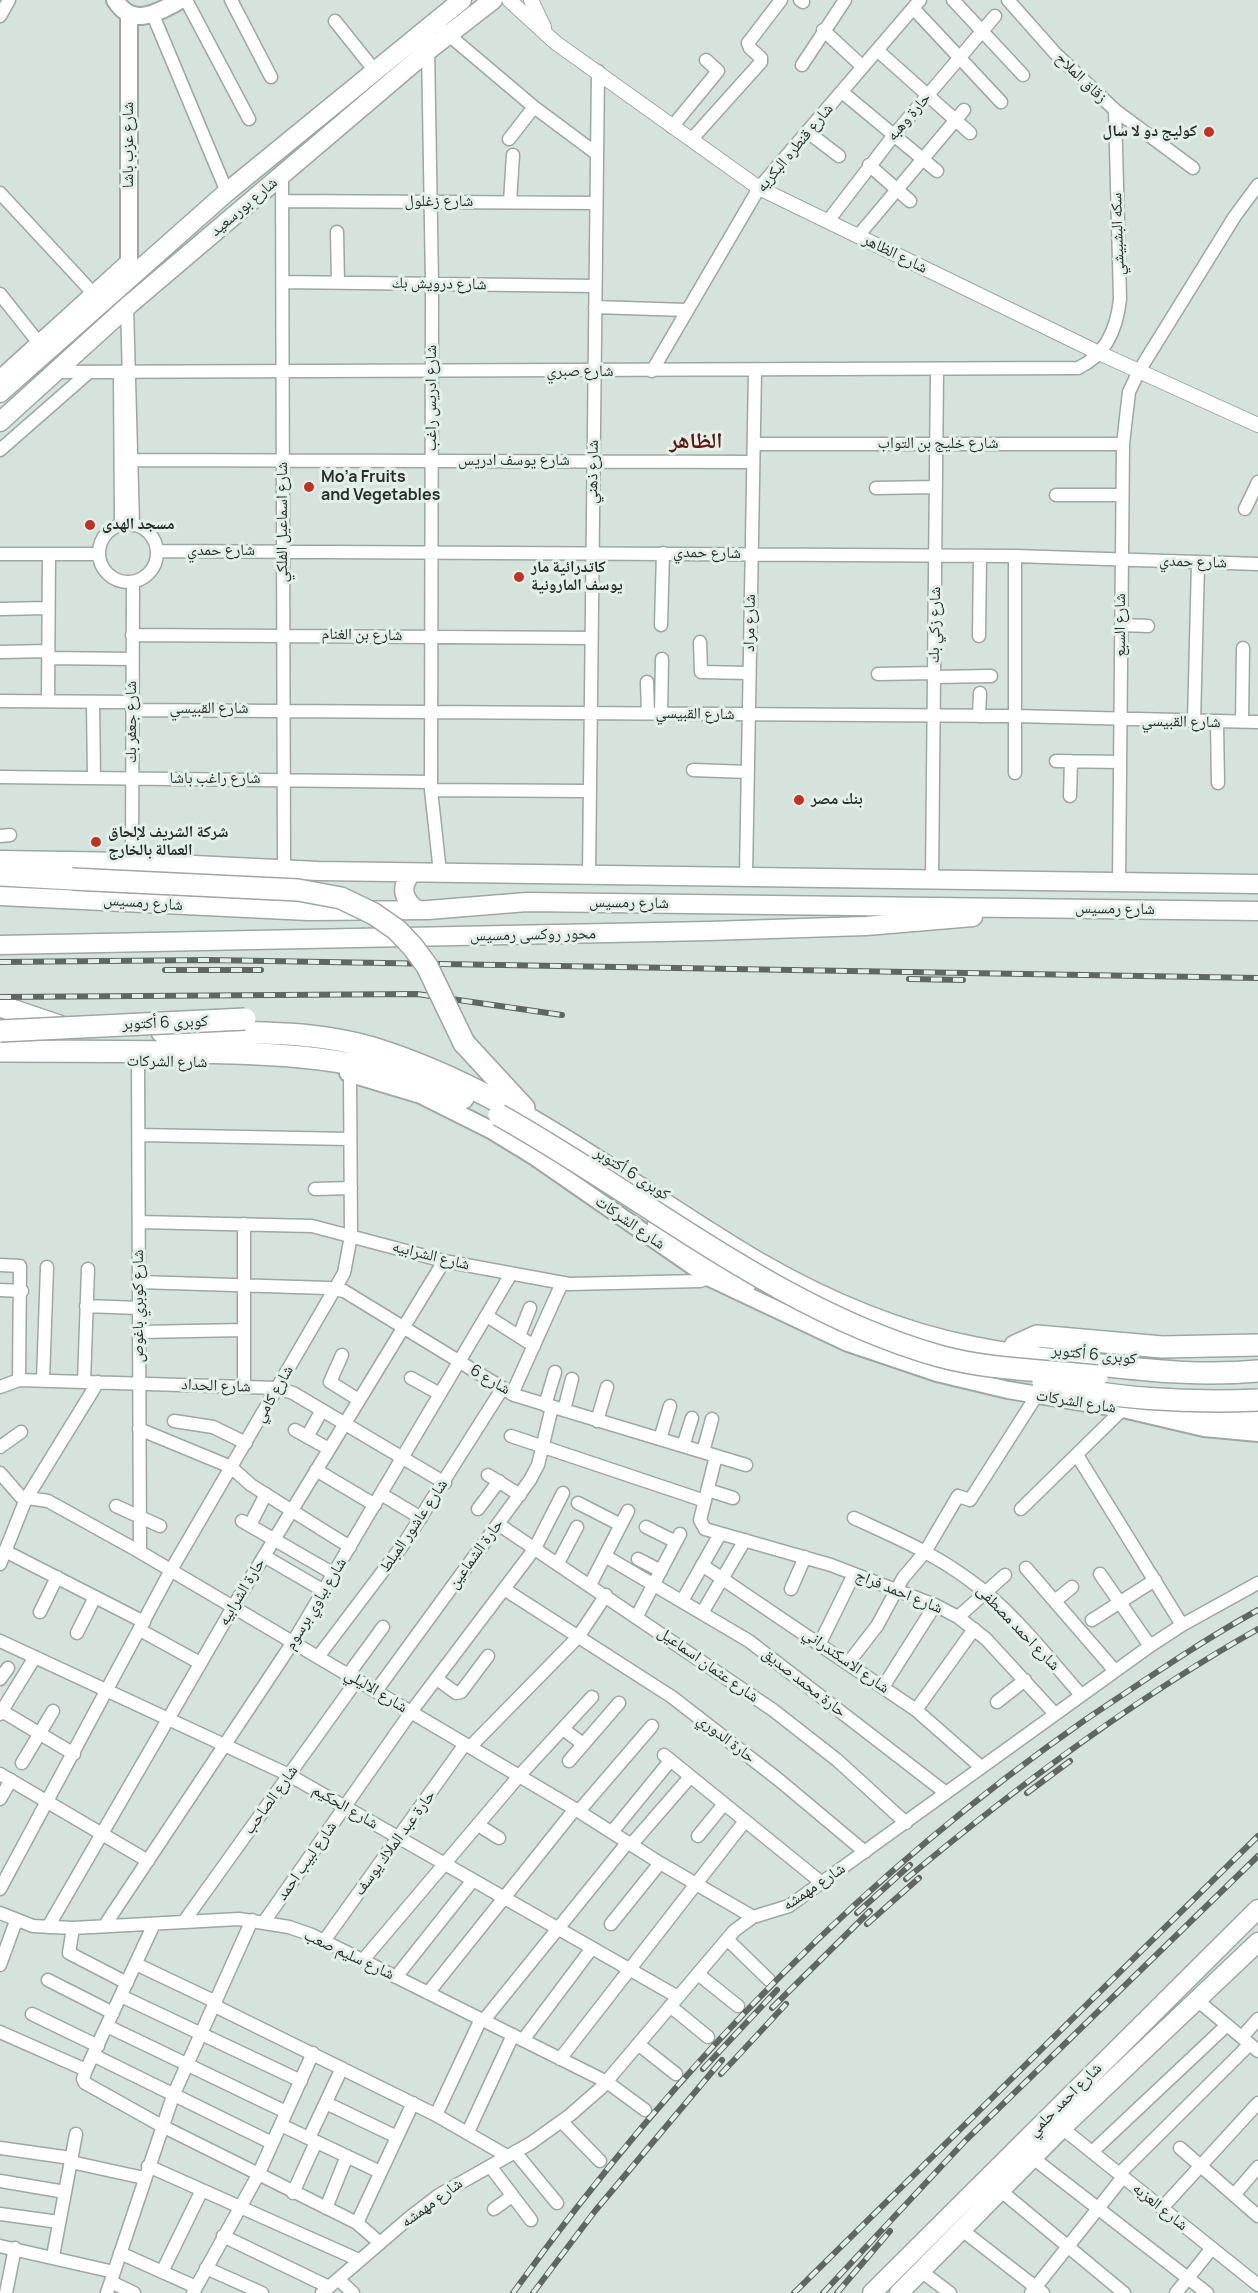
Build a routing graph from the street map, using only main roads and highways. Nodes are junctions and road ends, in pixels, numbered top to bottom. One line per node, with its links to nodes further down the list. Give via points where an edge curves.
1 (115, 0): 5 (main road)
2 (181, 0): 5 (main road, via 153,15)
3 (462, 0): 6 (main road, شارع بورسعيد, via 436,21)
4 (493, 0): 6 (main road, شارع بورسعيد, via 447,36)
5 (129, 15): 7 (main road, شارع عزب باشا)
6 (425, 42): 7 (main road, شارع بورسعيد, via 375,71); 9 (main road, شارع بورسعيد, via 282,175 127,306)
7 (129, 268): 8 (main road, شارع بورسعيد, via 42,348)
8 (0, 393)
9 (0, 422)
10 (0, 860): 11 (main road, شارع رمسيس)
11 (318, 871): 12 (main road, شارع رمسيس); 18 (main road, via 326,894 322,902)
12 (412, 873): 14 (main road, شارع رمسيس); 17 (main road, via 404,888 405,897)
13 (0, 875): 27 (highway, bridge, via 309,892 341,898 374,914 413,947 427,966 464,1043)
14 (1258, 884)
15 (0, 896): 18 (main road, شارع رمسيس)
16 (1065, 908): 17 (main road, شارع رمسيس, via 527,902); 19 (main road, شارع رمسيس); 20 (main road, محور روكسى رمسيس, via 830,928)
17 (417, 910): 18 (main road, شارع رمسيس)
18 (308, 911)
19 (1258, 911)
20 (0, 945)
21 (0, 1006): 23 (highway, bridge, via 34,1020)
22 (0, 1031): 27 (highway, كوبرى 6 أكتوبر, bridge, via 245,1019 311,1023 362,1032 411,1050 458,1070)
23 (149, 1048): 24 (highway, كوبرى 6 أكتوبر); 26 (main road, شارع الشركات); 28 (highway, via 264,1033 376,1048 469,1087 518,1114); 30 (main road, شارع الشركات, via 306,1066 350,1074 421,1095 491,1130); 32 (highway, كوبرى 6 أكتوبر, bridge, via 313,1056 380,1070 454,1095 541,1139 764,1279 855,1327 942,1357)
24 (0, 1051)
25 (0, 1056): 30 (main road, شارع الشركات, via 293,1060 360,1070 406,1083 450,1102 584,1177)
26 (0, 1061)
27 (524, 1107): 32 (highway, كوبرى 6 أكتوبر, via 765,1256 824,1288 913,1325 983,1342)
28 (722, 1240): 29 (highway); 30 (main road, via 727,1256)
29 (758, 1262): 30 (main road, via 742,1260); 34 (highway, via 806,1289 881,1322 969,1347 1168,1372)
30 (716, 1274): 37 (main road, شارع الشركات, via 881,1346 997,1380 1161,1409); 38 (main road, شارع الشركات, via 875,1354 937,1373 1204,1428)
31 (1258, 1345): 32 (highway, via 1162,1347 1037,1336)
32 (1014, 1356): 33 (highway, كوبرى 6 أكتوبر, via 1207,1366); 35 (highway, كوبرى 6 أكتوبر, bridge, via 1208,1385); 36 (highway, bridge, via 1031,1379 1086,1390 1183,1401)
33 (1258, 1363)
34 (1258, 1371)
35 (1258, 1383)
36 (1258, 1400)
37 (1258, 1418)
38 (1258, 1433)
39 (1258, 1909): 41 (main road, شارع احمد حلمي)
40 (1258, 1942): 42 (main road, شارع احمد حلمي, via 1062,2128)
41 (872, 2293)
42 (899, 2293)

